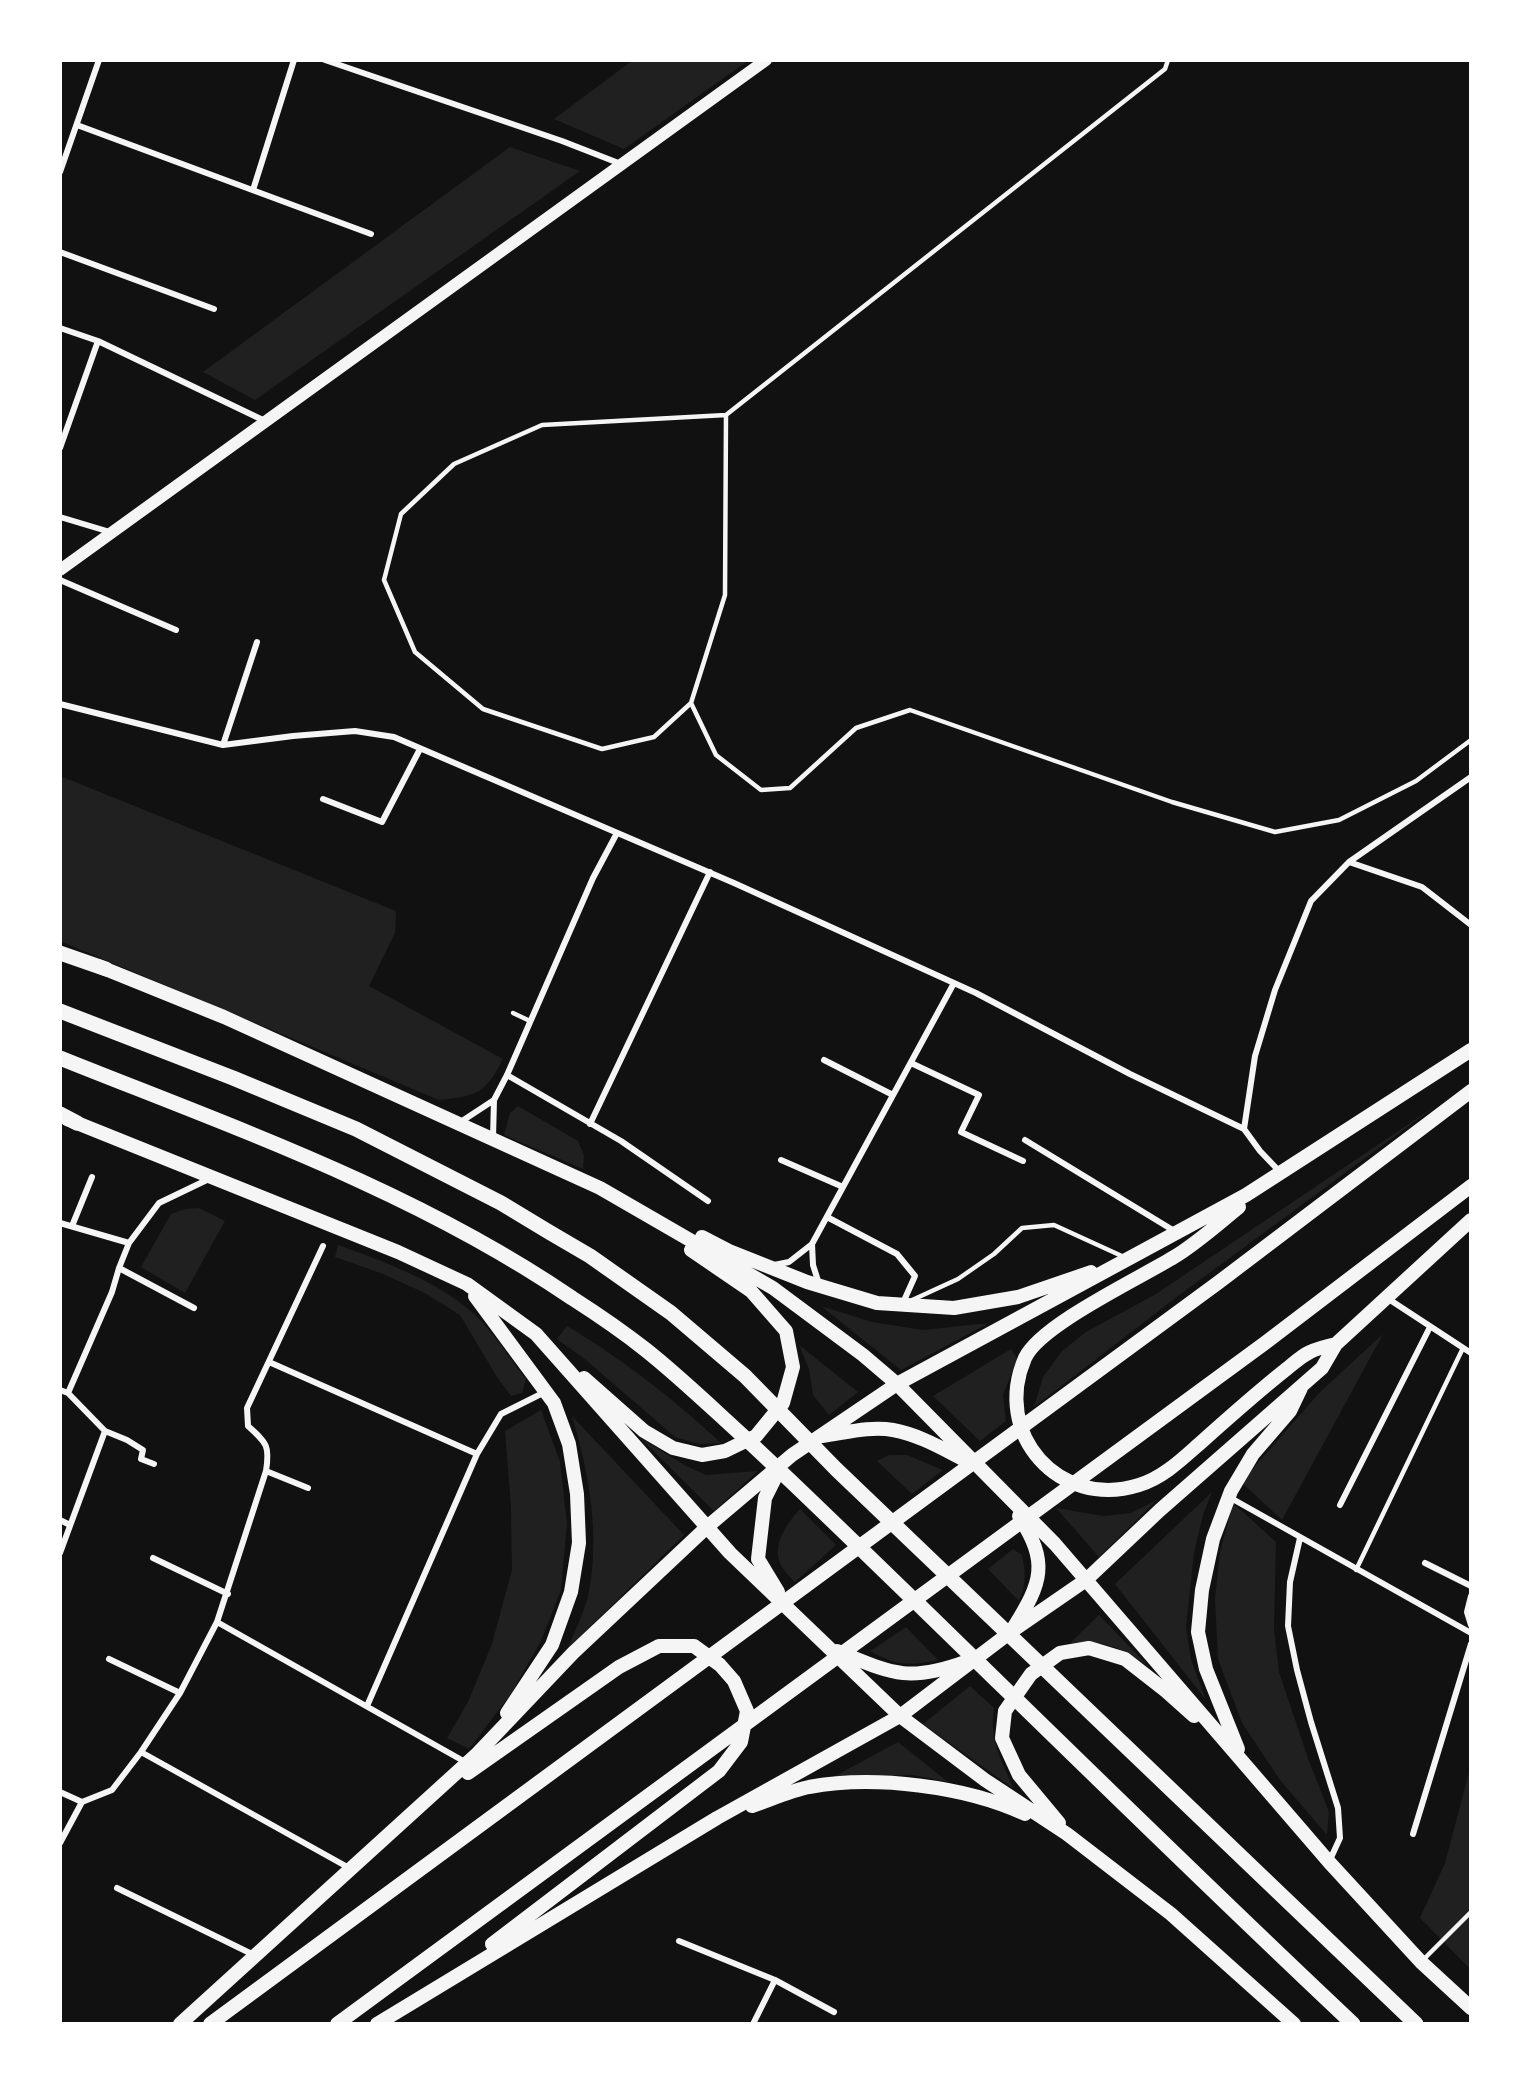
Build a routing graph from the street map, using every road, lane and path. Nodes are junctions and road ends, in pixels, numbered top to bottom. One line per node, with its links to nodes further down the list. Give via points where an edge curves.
1 (99, 60): 6 (street)
2 (294, 60): 9 (street)
3 (325, 60): 7 (street)
4 (766, 60): 7 (main road)
5 (1168, 60): 15 (lane, via 1165,69)
6 (77, 125): 8 (street); 9 (street)
7 (621, 164): 16 (main road)
8 (60, 172)
9 (253, 190): 10 (street)
10 (371, 234)
11 (60, 252): 12 (street)
12 (214, 309)
13 (60, 328): 14 (street)
14 (98, 341): 16 (street); 17 (street)
15 (726, 416): 25 (lane, via 725,595); 25 (lane, via 542,425 454,464 401,514 384,580 415,652 483,709 602,749 654,737)
16 (265, 421): 19 (main road)
17 (60, 448)
18 (60, 517): 19 (street)
19 (111, 533): 20 (main road)
20 (60, 570)
21 (60, 579): 22 (street)
22 (176, 630)
23 (257, 642): 27 (street)
24 (60, 704): 27 (street)
25 (691, 704): 26 (lane, via 716,755 761,790 790,788 856,728 910,710 1172,802 1275,832 1339,820 1416,781)
26 (1471, 740)
27 (223, 745): 28 (street, via 355,731 394,737)
28 (420, 749): 30 (street, via 382,822); 31 (street)
29 (1471, 777): 32 (street)
30 (323, 799)
31 (617, 833): 33 (street); 40 (street)
32 (1349, 862): 34 (street, via 1422,887); 53 (street, via 1311,901 1275,990 1255,1056)
33 (710, 873): 37 (street); 52 (street)
34 (1471, 925)
35 (60, 952): 36 (highway)
36 (106, 969): 51 (main road, via 224,1017)
37 (954, 983): 44 (street); 53 (street)
38 (60, 1011): 155 (highway, via 356,1129 501,1203 590,1256 671,1312 745,1376 836,1469)
39 (513, 1013): 40 (lane)
40 (530, 1021): 45 (street)
41 (1471, 1050): 58 (main road)
42 (60, 1058): 154 (highway, via 342,1172 528,1270 646,1350 807,1496)
43 (824, 1060): 47 (street)
44 (911, 1063): 47 (street); 57 (street, via 979,1095 961,1132)
45 (507, 1075): 48 (street); 52 (street)
46 (1471, 1091): 149 (main road, via 1219,1282)
47 (893, 1095): 62 (street)
48 (494, 1100): 51 (street); 54 (street)
49 (60, 1115): 50 (highway)
50 (76, 1123): 60 (main road)
51 (459, 1123): 54 (main road)
52 (590, 1124): 64 (street)
53 (1244, 1129): 58 (street)
54 (493, 1139): 63 (main road)
55 (1025, 1140): 69 (street)
56 (781, 1160): 62 (street)
57 (1023, 1161)
58 (1281, 1174): 69 (main road); 83 (main road, via 1176,1256 1048,1331 1026,1356 1016,1385 1017,1413 1027,1441 1044,1466 1086,1490 1113,1491 1140,1485 1168,1471 1308,1352)
59 (92, 1177): 68 (street)
60 (212, 1178): 70 (street, via 159,1203); 76 (main road, via 398,1252)
61 (1471, 1186): 150 (main road, via 1265,1343)
62 (843, 1187): 65 (street)
63 (600, 1188): 74 (main road); 82 (main road, via 751,1291 786,1331 793,1367 783,1403 756,1436 725,1451 702,1455 673,1448 644,1431); 88 (main road, via 773,1288)
64 (708, 1201)
65 (827, 1217): 71 (street); 79 (street, via 897,1254 915,1276)
66 (1471, 1220): 78 (main road)
67 (60, 1223): 68 (street)
68 (72, 1226): 70 (street)
69 (1177, 1233): 73 (main road)
70 (129, 1243): 75 (street)
71 (812, 1244): 74 (street, via 789,1262); 77 (street)
72 (323, 1246): 86 (street)
73 (1129, 1259): 79 (main road, via 1018,1297 954,1308); 79 (lane, via 1054,1225 1022,1228 958,1279); 88 (main road)
74 (768, 1266): 77 (main road)
75 (119, 1268): 80 (street); 91 (street)
76 (467, 1284): 82 (main road); 90 (main road)
77 (819, 1285): 79 (main road, via 877,1303)
78 (1386, 1298): 81 (street); 83 (main road)
79 (903, 1305)
80 (194, 1308)
81 (1430, 1327): 84 (street); 102 (street)
82 (536, 1335): 105 (main road)
83 (1336, 1344): 87 (main road, via 1322,1368)
84 (1463, 1348): 85 (street); 110 (lane)
85 (1471, 1353)
86 (269, 1362): 94 (street); 98 (street, via 247,1408 248,1426 269,1451)
87 (1303, 1383): 101 (main road, via 1290,1411 1253,1454); 111 (main road)
88 (897, 1384): 93 (main road); 97 (main road)
89 (60, 1390): 91 (street)
90 (546, 1391): 94 (street, via 501,1414); 128 (main road, via 569,1444 577,1494 579,1544 571,1592 552,1645)
91 (68, 1393): 92 (street)
92 (105, 1431): 96 (street, via 143,1450 141,1459); 104 (street)
93 (818, 1437): 95 (main road); 97 (main road, via 892,1430 926,1440)
94 (477, 1454): 125 (street)
95 (782, 1463): 105 (main road); 115 (main road, via 765,1498 758,1559)
96 (154, 1464)
97 (980, 1468): 100 (main road)
98 (266, 1471): 99 (street); 113 (street)
99 (308, 1488)
100 (1005, 1493): 111 (main road); 118 (main road, via 1038,1554 1038,1578 1031,1600)
101 (1229, 1497): 106 (street); 129 (main road, via 1213,1539 1198,1632 1206,1669)
102 (1341, 1505)
103 (60, 1520): 104 (street)
104 (70, 1525): 107 (street)
105 (707, 1527): 115 (main road); 128 (main road, via 573,1653)
106 (1300, 1538): 110 (street); 137 (street, via 1290,1582 1288,1626 1311,1722 1338,1808 1340,1838)
107 (60, 1552)
108 (153, 1558): 113 (street)
109 (1425, 1563): 112 (street)
110 (1356, 1570): 119 (street)
111 (1086, 1580): 118 (main road); 129 (main road)
112 (1471, 1586)
113 (228, 1594): 116 (street)
114 (1471, 1596): 117 (street, via 1467,1612)
115 (786, 1607): 121 (main road)
116 (217, 1622): 124 (street); 125 (street)
117 (1471, 1625)
118 (1012, 1632): 122 (main road)
119 (1471, 1634)
120 (1471, 1644): 135 (street)
121 (827, 1646): 122 (main road, via 885,1671 911,1675 940,1671); 126 (main road)
122 (978, 1657): 126 (main road)
123 (109, 1659): 124 (street)
124 (180, 1693): 127 (street)
125 (367, 1706): 128 (street)
126 (900, 1716): 133 (main road); 134 (main road, via 985,1780)
127 (141, 1752): 131 (street, via 112,1790); 138 (street)
128 (472, 1759): 132 (main road)
129 (1242, 1760): 134 (main road, via 1125,1659 1089,1648 1060,1653 1030,1674 1005,1711 1002,1738 1019,1775); 137 (main road)
130 (60, 1792): 131 (street)
131 (82, 1802): 136 (street)
132 (418, 1808): 138 (main road); 145 (main road, via 619,1667 659,1646 694,1646 720,1665 734,1680 747,1711 741,1742 718,1771)
133 (717, 1818): 134 (main road, via 806,1788 845,1782 940,1788 975,1796); 145 (main road)
134 (1068, 1834): 153 (main road, via 1171,1914)
135 (1413, 1834)
136 (60, 1843)
137 (1329, 1862): 143 (main road)
138 (352, 1870): 142 (main road)
139 (117, 1888): 142 (street)
140 (1471, 1912): 143 (lane)
141 (679, 1941): 144 (street)
142 (256, 1956): 148 (main road)
143 (1421, 1962): 146 (main road)
144 (775, 1980): 147 (street); 152 (street)
145 (436, 1988): 151 (main road)
146 (1471, 2008)
147 (834, 2012)
148 (180, 2024)
149 (210, 2024)
150 (338, 2024)
151 (377, 2024)
152 (753, 2024)
153 (1294, 2024)
154 (1353, 2024)
155 (1416, 2024)

